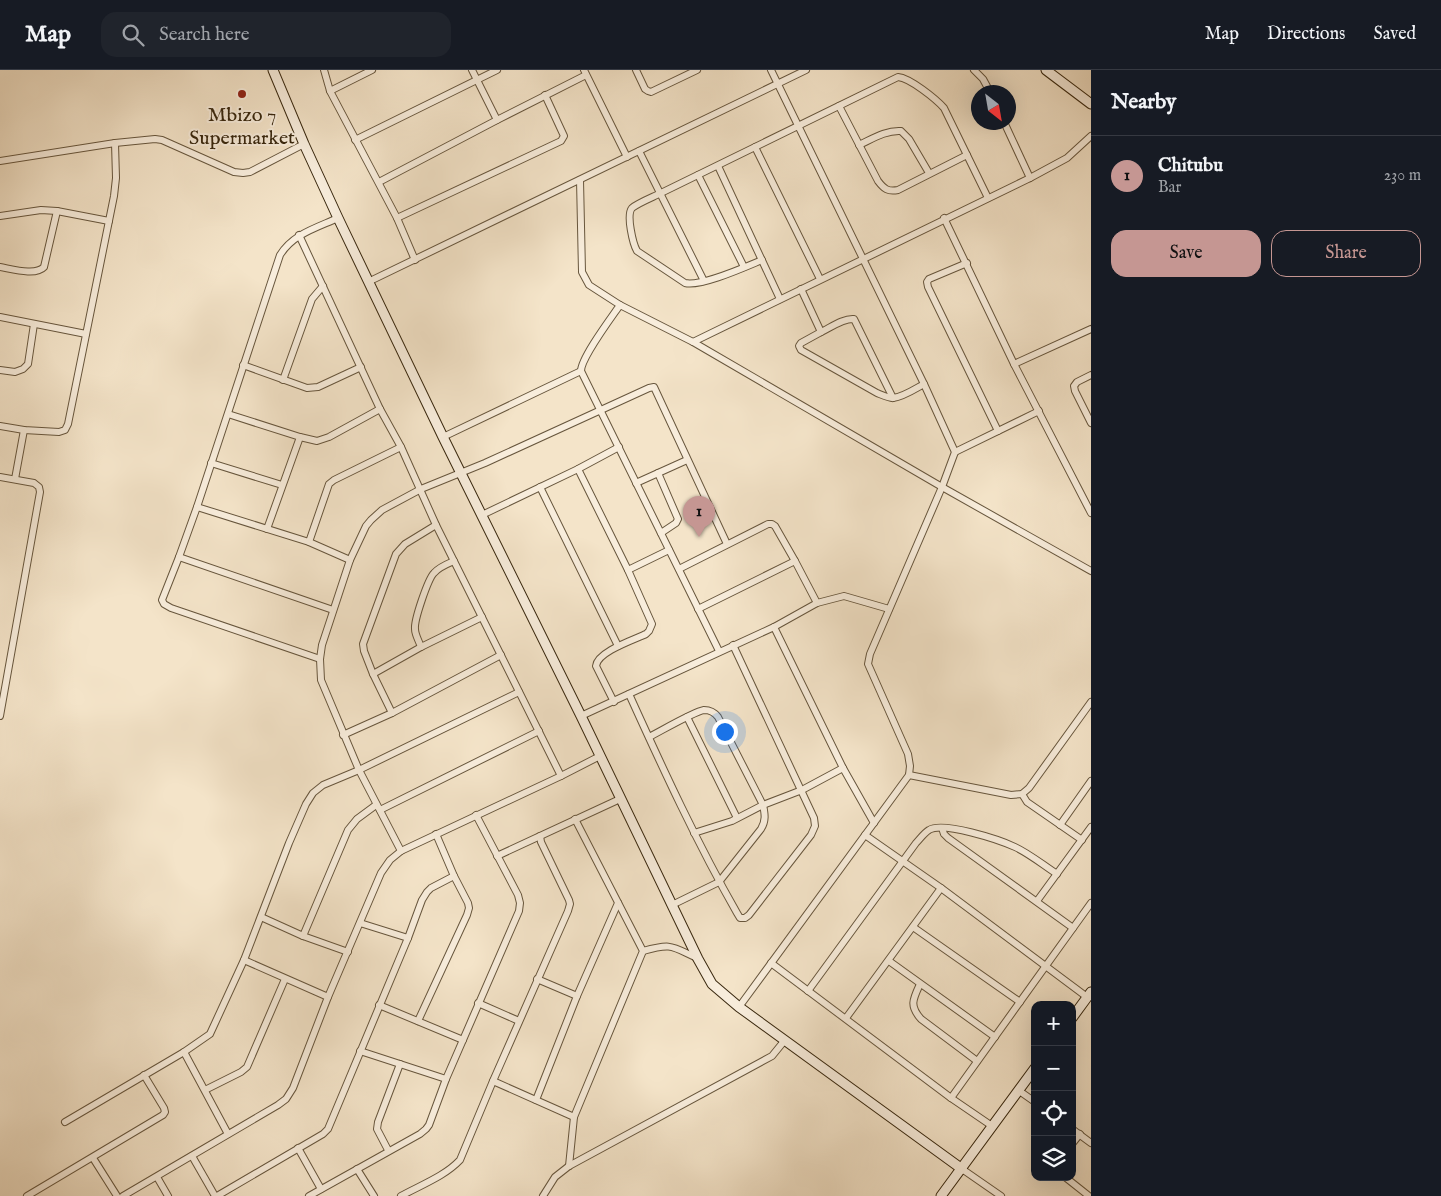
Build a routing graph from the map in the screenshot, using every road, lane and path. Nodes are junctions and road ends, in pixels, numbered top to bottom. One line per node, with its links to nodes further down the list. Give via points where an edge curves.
1 (273, 70): 26 (street)
2 (324, 70): 16 (street)
3 (372, 70): 16 (street)
4 (472, 70): 13 (street)
5 (497, 70): 13 (street)
6 (636, 70): 7 (street, via 645,89 651,92)
7 (697, 70)
8 (771, 70): 14 (street)
9 (806, 70): 14 (street)
10 (974, 70): 15 (street)
11 (1046, 70): 18 (street)
12 (585, 72): 17 (street); 31 (street)
13 (477, 79): 20 (street); 24 (street)
14 (777, 83): 21 (street); 29 (street)
15 (986, 85)
16 (330, 91): 24 (street)
17 (545, 95): 20 (street); 44 (street, via 564,136 562,140)
18 (1091, 104)
19 (839, 106): 21 (street); 27 (street); 30 (street, via 895,78 904,77 944,108)
20 (496, 120): 38 (street)
21 (797, 126): 28 (street); 48 (street)
22 (1008, 130): 36 (street)
23 (1091, 136): 36 (street, via 1067,158)
24 (355, 140): 38 (street)
25 (115, 143): 26 (street, via 162,140 243,173); 32 (street); 46 (street, via 116,178)
26 (304, 144): 43 (street)
27 (859, 146): 34 (street, via 893,131 901,131); 34 (street, via 878,181 888,190 898,190)
28 (755, 147): 33 (street); 54 (street)
29 (639, 151): 31 (street); 39 (street)
30 (967, 155): 34 (street); 40 (street)
31 (627, 157): 37 (street)
32 (0, 161)
33 (718, 166): 35 (street); 50 (street)
34 (929, 173)
35 (698, 175): 39 (street); 53 (street)
36 (1030, 178): 40 (street)
37 (580, 180): 49 (street); 60 (street, via 582,272 589,285)
38 (379, 182): 44 (street)
39 (661, 193): 55 (street); 55 (street, via 630,211 636,248 685,283)
40 (988, 198): 45 (street)
41 (57, 211): 42 (street); 46 (street); 52 (street, via 41,270)
42 (0, 216)
43 (338, 218): 47 (street); 56 (street)
44 (397, 218): 49 (street)
45 (944, 218): 48 (street); 51 (street)
46 (109, 221): 65 (street)
47 (299, 235): 57 (street); 68 (street, via 280,255)
48 (862, 258): 54 (street); 74 (street)
49 (415, 260): 56 (street)
50 (762, 260): 53 (street); 59 (street)
51 (966, 263): 67 (street); 83 (street, via 927,282)
52 (0, 267)
53 (744, 267): 55 (street)
54 (820, 279): 58 (street)
55 (704, 281)
56 (368, 282): 84 (street)
57 (322, 286): 69 (street); 73 (street, via 312,299)
58 (801, 288): 59 (street); 64 (street)
59 (780, 299): 66 (street)
60 (620, 305): 66 (street); 71 (street, via 581,366)
61 (0, 317): 62 (street)
62 (34, 324): 65 (street); 70 (street, via 28,364 15,372)
63 (1091, 329): 67 (street)
64 (820, 332): 75 (street, via 854,319); 75 (street, via 801,343 800,350 877,393)
65 (86, 334): 82 (street, via 65,430)
66 (693, 342): 99 (street)
67 (1014, 364): 78 (street)
68 (243, 365): 73 (street); 79 (street)
69 (361, 367): 73 (street, via 318,387 307,388); 76 (street)
70 (0, 370)
71 (581, 371): 77 (street); 84 (street)
72 (1091, 375): 80 (street, via 1074,386)
73 (284, 380)
74 (924, 384): 75 (street); 88 (street)
75 (893, 398)
76 (380, 409): 85 (street, via 323,440); 86 (street)
77 (600, 409): 87 (street); 89 (street, via 654,387); 92 (street)
78 (1038, 411): 83 (street); 102 (street)
79 (228, 414): 85 (street); 90 (street)
80 (1091, 423)
81 (0, 426): 82 (street)
82 (24, 430): 95 (street)
83 (998, 431): 88 (street)
84 (443, 436): 92 (street)
85 (300, 437): 97 (street)
86 (401, 447): 100 (street); 107 (street, via 329,484)
87 (619, 447): 91 (street); 96 (street)
88 (955, 452): 99 (street)
89 (687, 460): 93 (street); 108 (street)
90 (211, 462): 97 (street); 101 (street)
91 (578, 468): 98 (street); 115 (street)
92 (461, 472): 100 (street); 103 (street)
93 (658, 473): 96 (street); 106 (street, via 678,519)
94 (0, 476): 95 (street)
95 (15, 479): 135 (street, via 34,483 40,492)
96 (636, 483): 106 (street)
97 (282, 485): 105 (street)
98 (540, 487): 103 (street); 123 (street)
99 (942, 487): 116 (street); 118 (street)
100 (421, 489): 104 (street); 111 (street, via 382,510 371,520)
101 (196, 507): 105 (street); 110 (street)
102 (1091, 513)
103 (482, 515): 136 (street)
104 (436, 525): 112 (street); 129 (street, via 405,544 396,554 363,644)
105 (267, 529): 107 (street)
106 (661, 533): 109 (street)
107 (309, 542): 111 (street)
108 (727, 544): 113 (street, via 772,524); 114 (street)
109 (669, 550): 114 (street); 115 (street)
110 (179, 557): 119 (street); 128 (street, via 162,600 167,606)
111 (350, 560): 119 (street)
112 (454, 561): 121 (street); 125 (street, via 432,574 429,581 415,622)
113 (795, 561): 117 (street); 120 (street)
114 (679, 569): 120 (street)
115 (628, 570): 123 (street, via 652,624 646,634)
116 (1091, 570)
117 (816, 603): 118 (street, via 844,596); 122 (street)
118 (889, 609): 145 (street, via 868,664 908,754)
119 (333, 610): 128 (street)
120 (698, 610): 126 (street)
121 (482, 617): 125 (street); 127 (street)
122 (774, 627): 124 (street); 142 (street)
123 (618, 646): 132 (street, via 596,661)
124 (733, 646): 126 (street); 147 (street)
125 (422, 647): 129 (street)
126 (719, 651): 131 (street)
127 (501, 655): 130 (street); 134 (street)
128 (320, 659): 139 (street, via 320,680)
129 (374, 674): 134 (street)
130 (519, 692): 138 (street); 143 (street)
131 (630, 694): 132 (street); 140 (street)
132 (614, 702): 136 (street)
133 (1091, 702): 148 (street, via 1030,788)
134 (392, 712): 139 (street)
135 (0, 716)
136 (581, 716): 141 (street)
137 (687, 718): 140 (street); 150 (street, via 706,710 715,714); 153 (street)
138 (539, 731): 144 (street); 151 (street)
139 (343, 735): 143 (street)
140 (649, 737): 160 (street)
141 (600, 756): 144 (street); 149 (street)
142 (843, 768): 147 (street); 155 (street)
143 (358, 770): 151 (street); 175 (street, via 323,785 313,793 289,843)
144 (561, 776): 152 (street)
145 (909, 776): 148 (street, via 1011,795); 155 (street)
146 (1091, 782): 156 (street)
147 (802, 790): 150 (street); 169 (street, via 815,826 750,915 740,918)
148 (1022, 794): 156 (street, via 1027,802)
149 (620, 799): 154 (street); 174 (street)
150 (762, 805): 153 (street); 169 (street, via 764,825)
151 (378, 807): 164 (street); 179 (street, via 357,819 348,830)
152 (476, 815): 159 (street); 165 (street)
153 (737, 818): 160 (street)
154 (575, 819): 162 (street); 172 (street)
155 (874, 823): 161 (street)
156 (1060, 825): 163 (street)
157 (1091, 827): 163 (street)
158 (942, 828): 166 (street, via 929,830); 167 (street, via 996,840 1016,848); 171 (street, via 948,838)
159 (436, 834): 164 (street); 168 (street)
160 (694, 834): 169 (street)
161 (865, 835): 166 (street); 186 (street)
162 (540, 836): 165 (street); 189 (street, via 570,904)
163 (1082, 840): 167 (street)
164 (401, 850): 176 (street, via 381,873)
165 (497, 856): 196 (street, via 518,895 519,911)
166 (902, 861): 170 (street); 191 (street)
167 (1057, 874): 171 (street)
168 (454, 876): 180 (street, via 427,892); 202 (street, via 469,908)
169 (719, 882): 174 (street)
170 (941, 888): 177 (street); 187 (street)
171 (1037, 901): 178 (street)
172 (618, 903): 181 (street); 193 (street)
173 (1091, 903): 178 (street)
174 (672, 905): 183 (street)
175 (262, 917): 179 (street); 184 (street)
176 (360, 922): 180 (street); 182 (street)
177 (913, 928): 185 (street); 195 (street)
178 (1073, 928): 187 (street)
179 (303, 936): 182 (street)
180 (408, 938): 197 (street)
181 (643, 951): 183 (street, via 670,946); 219 (street)
182 (348, 952): 194 (street)
183 (698, 959): 198 (street, via 712,984)
184 (244, 960): 188 (street); 207 (street, via 210,1034)
185 (889, 961): 190 (street); 200 (street)
186 (771, 963): 191 (street); 198 (street)
187 (1046, 966): 192 (street); 195 (street)
188 (284, 979): 194 (street); 214 (street, via 247,1067)
189 (537, 979): 193 (street); 201 (street)
190 (920, 984): 203 (street); 208 (street, via 914,999 915,1012)
191 (808, 991): 200 (street)
192 (1089, 995): 199 (street)
193 (576, 996): 218 (street)
194 (328, 997): 223 (street, via 286,1099)
195 (1020, 1002): 203 (street)
196 (478, 1003): 201 (street); 204 (street)
197 (379, 1005): 202 (street); 206 (street)
198 (739, 1007): 205 (street)
199 (1076, 1013)
200 (846, 1018): 216 (street)
201 (519, 1020): 213 (street)
202 (418, 1021): 204 (street)
203 (995, 1037): 208 (street)
204 (463, 1040): 212 (street)
205 (785, 1040): 231 (street, via 772,1056); 232 (street)
206 (360, 1051): 209 (street); 227 (street, via 328,1129)
207 (184, 1052): 211 (street); 214 (street)
208 (977, 1062): 216 (street)
209 (400, 1064): 212 (street); 228 (street, via 378,1122)
210 (1031, 1073): 215 (street)
211 (144, 1075): 220 (street); 230 (street, via 165,1112)
212 (446, 1079): 228 (street, via 426,1130)
213 (493, 1081): 218 (street); 244 (street, via 460,1160 455,1166)
214 (205, 1090): 223 (street)
215 (1018, 1090): 217 (street); 221 (street)
216 (951, 1098): 221 (street)
217 (1031, 1099)
218 (536, 1100): 219 (street)
219 (574, 1117): 231 (street)
220 (65, 1122)
221 (992, 1126): 232 (street)
222 (1076, 1132): 224 (street)
223 (228, 1134): 229 (street)
224 (1080, 1134): 225 (street); 226 (street)
225 (1076, 1139)
226 (1091, 1143)
227 (298, 1148): 236 (street); 241 (street)
228 (388, 1150): 233 (street)
229 (192, 1156): 234 (street); 241 (street)
230 (93, 1158): 237 (street); 238 (street)
231 (569, 1166): 245 (street, via 555,1177)
232 (962, 1168): 246 (street); 247 (street)
233 (357, 1169): 236 (street); 243 (street)
234 (157, 1177): 239 (street); 240 (street)
235 (1070, 1181): 248 (street)
236 (321, 1189): 242 (street)
237 (27, 1196)
238 (117, 1196)
239 (123, 1196)
240 (168, 1196)
241 (216, 1196)
242 (309, 1196)
243 (374, 1196)
244 (401, 1196)
245 (543, 1196)
246 (942, 1196)
247 (1001, 1196)
248 (1089, 1196)

